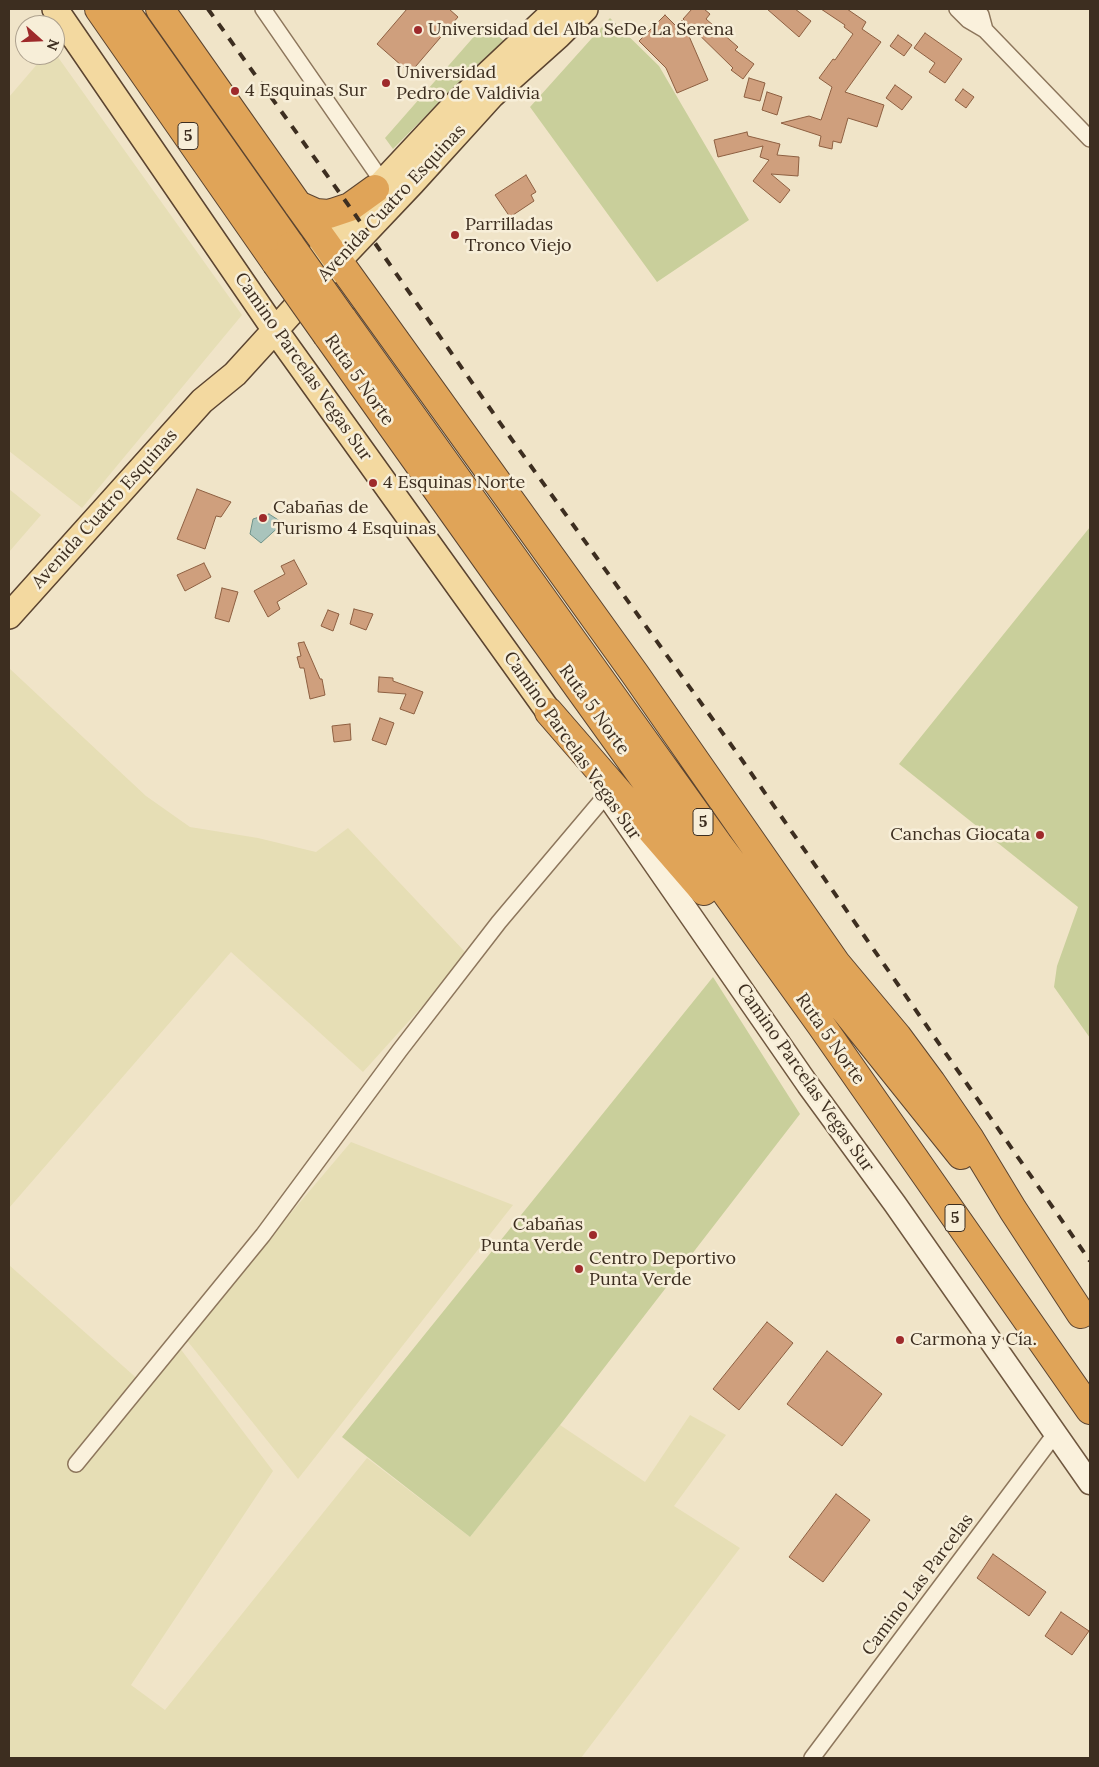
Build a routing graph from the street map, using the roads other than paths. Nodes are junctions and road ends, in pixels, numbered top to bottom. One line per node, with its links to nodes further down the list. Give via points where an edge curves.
1 (55, 9): 17 (main road, Camino Parcelas Vegas Sur)
2 (99, 9): 16 (highway, Ruta 5 Norte / 5)
3 (124, 9): 16 (highway, Ruta 5 Norte / 5)
4 (160, 9): 13 (highway)
5 (262, 9): 12 (street)
6 (557, 9): 12 (main road, Avenida Cuatro Esquinas, via 454,105)
7 (585, 9): 14 (main road, Avenida Cuatro Esquinas, via 491,96)
8 (957, 9): 10 (street)
9 (976, 9): 10 (street)
10 (985, 30): 11 (street)
11 (1090, 139)
12 (379, 185): 13 (highway, via 345,210 329,214 316,214); 14 (main road, via 388,186 391,196); 15 (main road, Avenida Cuatro Esquinas)
13 (298, 205): 15 (highway)
14 (368, 228): 15 (main road, Avenida Cuatro Esquinas)
15 (332, 253): 18 (main road, Avenida Cuatro Esquinas); 28 (highway, via 634,674 836,963 931,1082)
16 (284, 254): 19 (highway, Ruta 5 Norte / 5, bridge)
17 (249, 291): 18 (main road, Camino Parcelas Vegas Sur); 20 (main road, via 253,323)
18 (271, 324): 20 (main road, Avenida Cuatro Esquinas); 21 (main road, Avenida Cuatro Esquinas); 22 (main road, Camino Parcelas Vegas Sur)
19 (334, 326): 27 (highway, Ruta 5 Norte / 5, via 504,584); 28 (highway, Ruta 5 Norte / 5, via 816,974 974,1172)
20 (248, 339): 23 (main road, Avenida Cuatro Esquinas)
21 (243, 365): 22 (main road, via 258,358 276,356); 23 (main road, Avenida Cuatro Esquinas)
22 (302, 368): 25 (main road, Camino Parcelas Vegas Sur)
23 (202, 401): 24 (main road, Avenida Cuatro Esquinas)
24 (9, 616)
25 (549, 712): 26 (street, Camino Parcelas Vegas Sur); 27 (highway)
26 (607, 794): 30 (street, Camino Parcelas Vegas Sur); 31 (street, via 499,922 263,1236)
27 (821, 1026): 29 (highway, Ruta 5 Norte / 5)
28 (1086, 1320)
29 (1090, 1410)
30 (1055, 1434): 32 (street, Camino Parcelas Vegas Sur); 33 (street, Camino Las Parcelas)
31 (76, 1464)
32 (1090, 1483)
33 (812, 1758)

